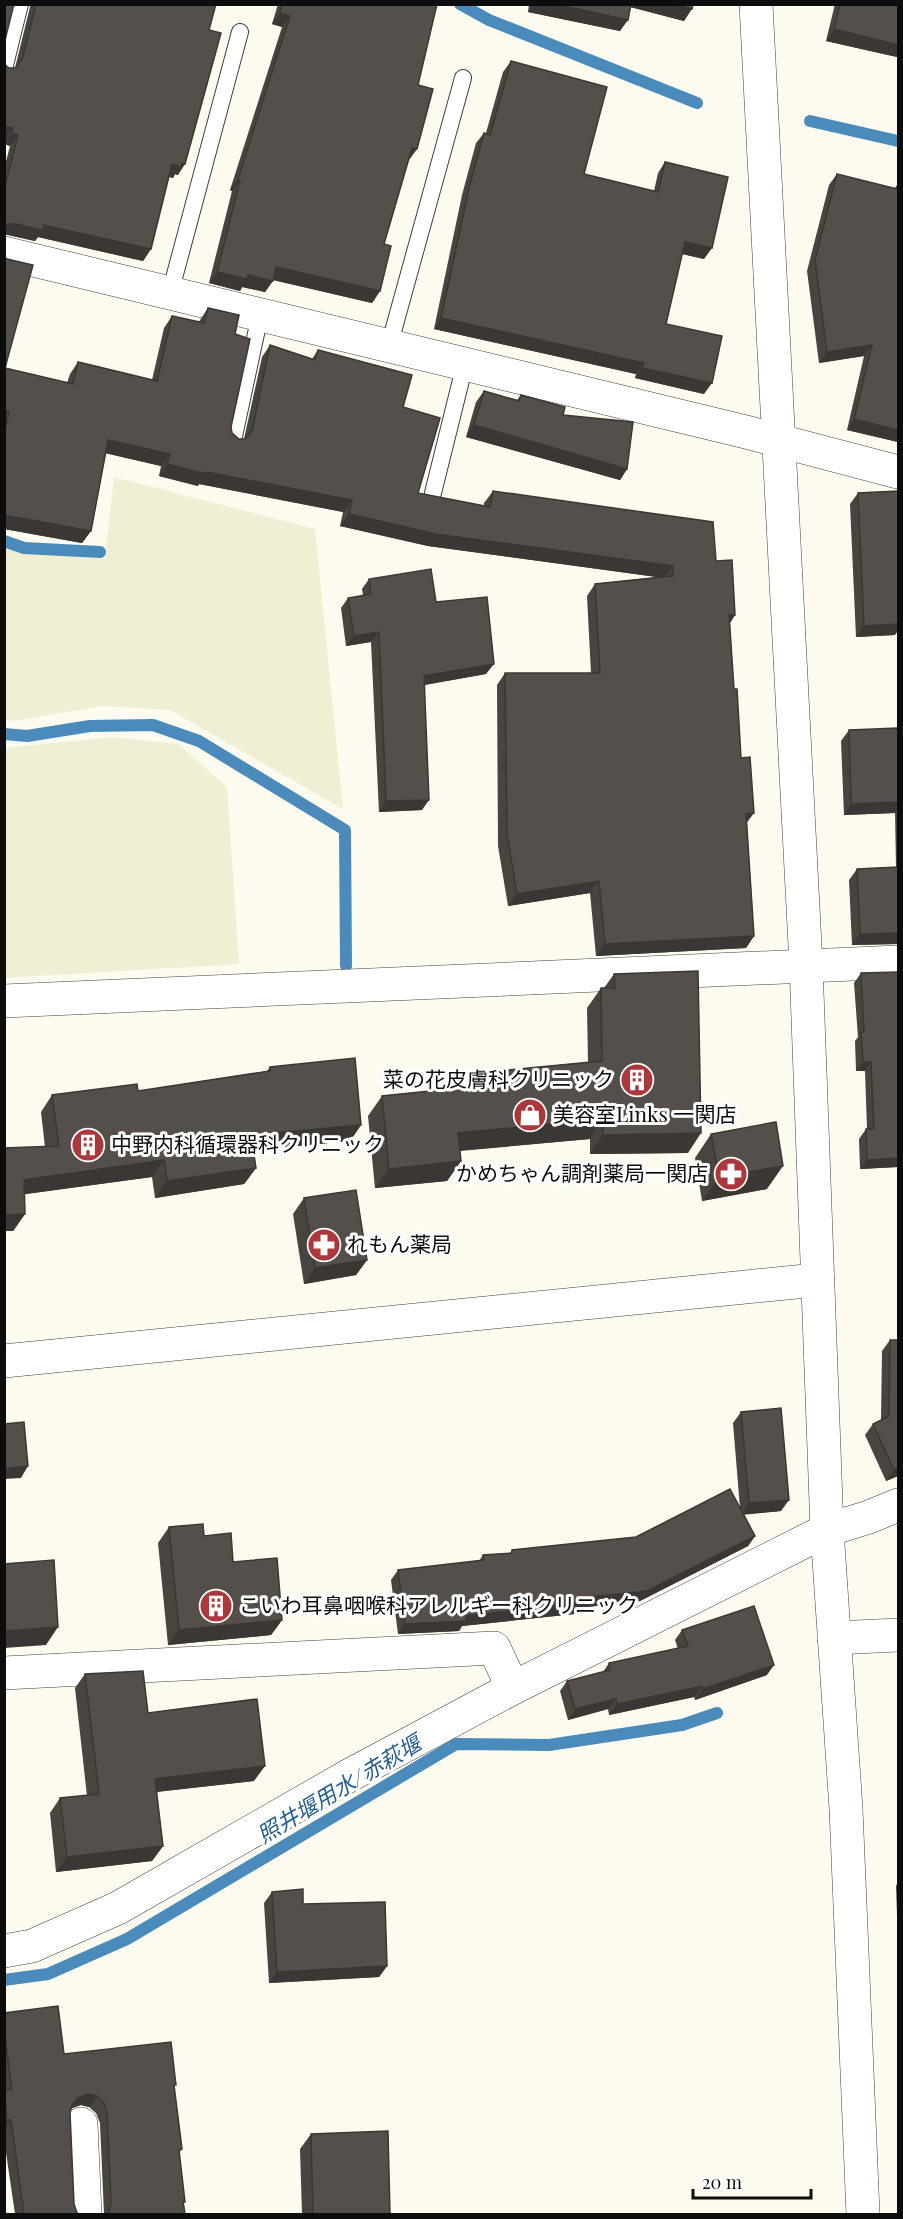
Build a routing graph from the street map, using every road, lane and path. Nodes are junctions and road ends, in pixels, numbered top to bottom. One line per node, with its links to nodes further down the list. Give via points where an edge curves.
1 (20, 4): 4 (lane)
2 (756, 4): 12 (street)
3 (240, 32): 7 (lane)
4 (4, 69)
5 (463, 78): 9 (lane)
6 (4, 253): 7 (street)
7 (170, 293): 8 (street)
8 (260, 315): 9 (street); 11 (lane)
9 (389, 346): 10 (street)
10 (465, 364): 12 (street); 14 (lane)
11 (233, 441)
12 (779, 441): 13 (street); 16 (street)
13 (898, 472)
14 (433, 493)
15 (898, 962): 16 (street)
16 (806, 965): 17 (street); 18 (street)
17 (4, 1001)
18 (816, 1280): 19 (street); 21 (street)
19 (4, 1361)
20 (898, 1505): 21 (street)
21 (827, 1530): 23 (street); 25 (street)
22 (898, 1635): 23 (street)
23 (834, 1638): 29 (street)
24 (4, 1673): 25 (street, via 494,1648)
25 (513, 1688): 26 (street, via 350,1775 118,1908 32,1946)
26 (4, 1951)
27 (81, 2124): 28 (street)
28 (85, 2214)
29 (863, 2214)

